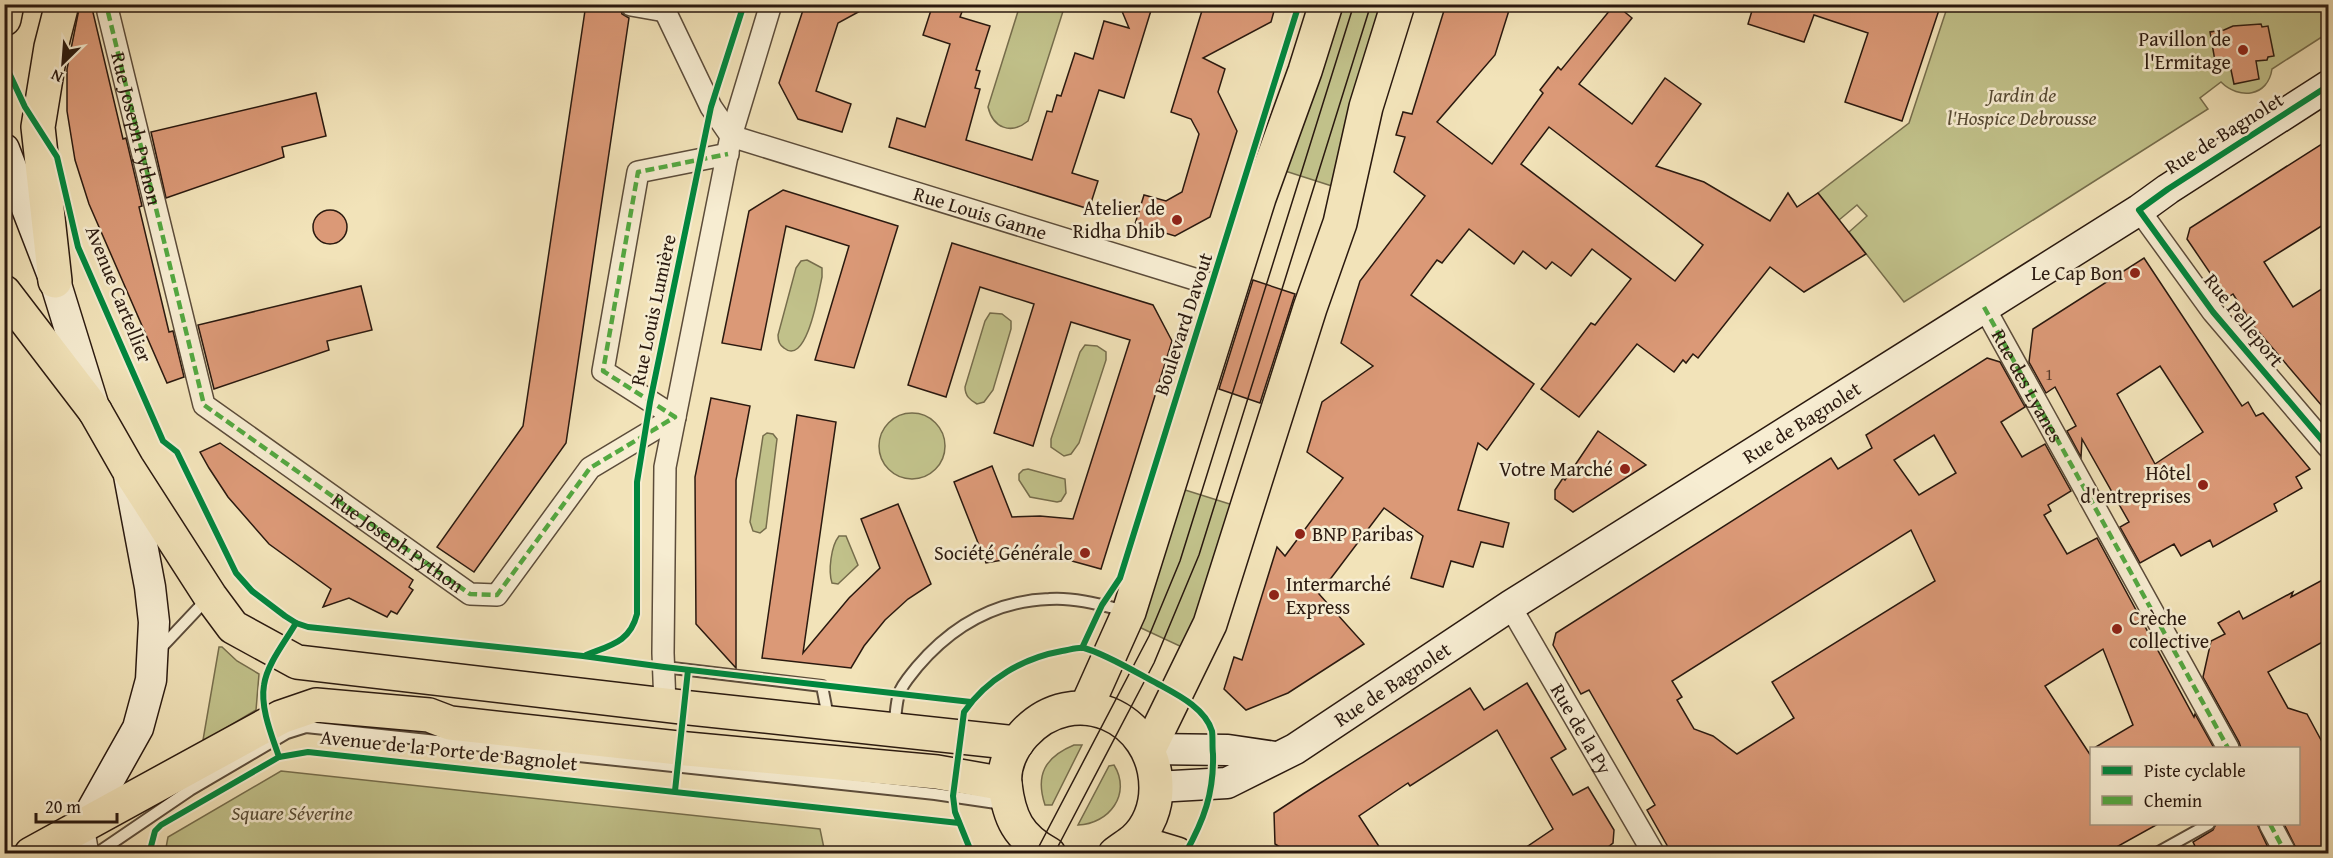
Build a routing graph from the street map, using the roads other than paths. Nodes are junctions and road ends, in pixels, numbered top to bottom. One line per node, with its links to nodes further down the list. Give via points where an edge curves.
1 (7, 4): 9 (main road)
2 (62, 4): 14 (main road, via 38,127)
3 (771, 4): 11 (street)
4 (1326, 4): 15 (main road, Boulevard Davout)
5 (1398, 4): 36 (main road, via 1366,107 1340,223 1210,624)
6 (631, 5): 8 (street)
7 (107, 8): 19 (street, Rue Joseph Python, via 204,405 232,426 470,594 497,595 590,468)
8 (665, 8): 11 (street)
9 (4, 19)
10 (2328, 86): 13 (street, Rue de Bagnolet)
11 (729, 145): 15 (street, Rue Louis Ganne); 19 (street); 19 (street, via 638,172 603,371)
12 (4, 149): 14 (street)
13 (2139, 210): 17 (street, Rue de Bagnolet); 20 (street, Rue Pelleport, via 2213,312)
14 (55, 281): 18 (street)
15 (1230, 290): 24 (main road, Boulevard Davout)
16 (4, 292): 18 (main road)
17 (1984, 307): 23 (street, Rue de Bagnolet); 35 (street, Rue des Lyanes)
18 (95, 411): 21 (main road)
19 (675, 417): 26 (street, via 665,467)
20 (2328, 447)
21 (127, 467): 22 (main road); 25 (street, via 150,587)
22 (210, 596): 25 (lane); 28 (main road, via 233,627 297,662)
23 (1510, 606): 37 (street, Rue de Bagnolet, via 1295,749); 44 (street, Rue de la Py)
24 (1130, 612): 29 (main road, Boulevard Davout); 32 (lane, via 1050,598 982,615 942,640 904,683)
25 (154, 656): 42 (street, via 138,728)
26 (664, 668): 28 (street); 31 (lane, via 822,686)
27 (316, 705): 30 (main road, Avenue de la Porte de Bagnolet); 33 (lane); 42 (main road, Avenue de la Porte de Bagnolet, via 281,717)
28 (665, 705): 30 (main road, via 663,716 653,727 459,706); 31 (main road)
29 (1086, 708): 34 (main road, via 1048,716 1029,728); 36 (main road, via 1124,721)
30 (429, 715): 39 (main road, Avenue de la Porte de Bagnolet, via 450,723 937,772)
31 (829, 723): 32 (main road)
32 (894, 729): 34 (main road)
33 (359, 732): 39 (lane, via 934,794); 42 (lane, via 306,727 286,733)
34 (1017, 742): 39 (main road, via 1008,764)
35 (2227, 747)
36 (1149, 749): 37 (street, via 1228,750); 38 (main road, via 1157,771)
37 (1275, 758): 38 (street, Rue de Bagnolet, via 1227,783)
38 (1156, 787): 43 (main road, via 1156,802 1149,820)
39 (1009, 818): 46 (main road)
40 (2207, 825): 48 (lane)
41 (2271, 825): 49 (street)
42 (89, 844): 45 (main road, Avenue de la Porte de Bagnolet)
43 (1124, 847): 47 (main road)
44 (1650, 852)
45 (31, 854)
46 (1049, 854)
47 (1177, 854)
48 (2155, 854)
49 (2286, 854)

